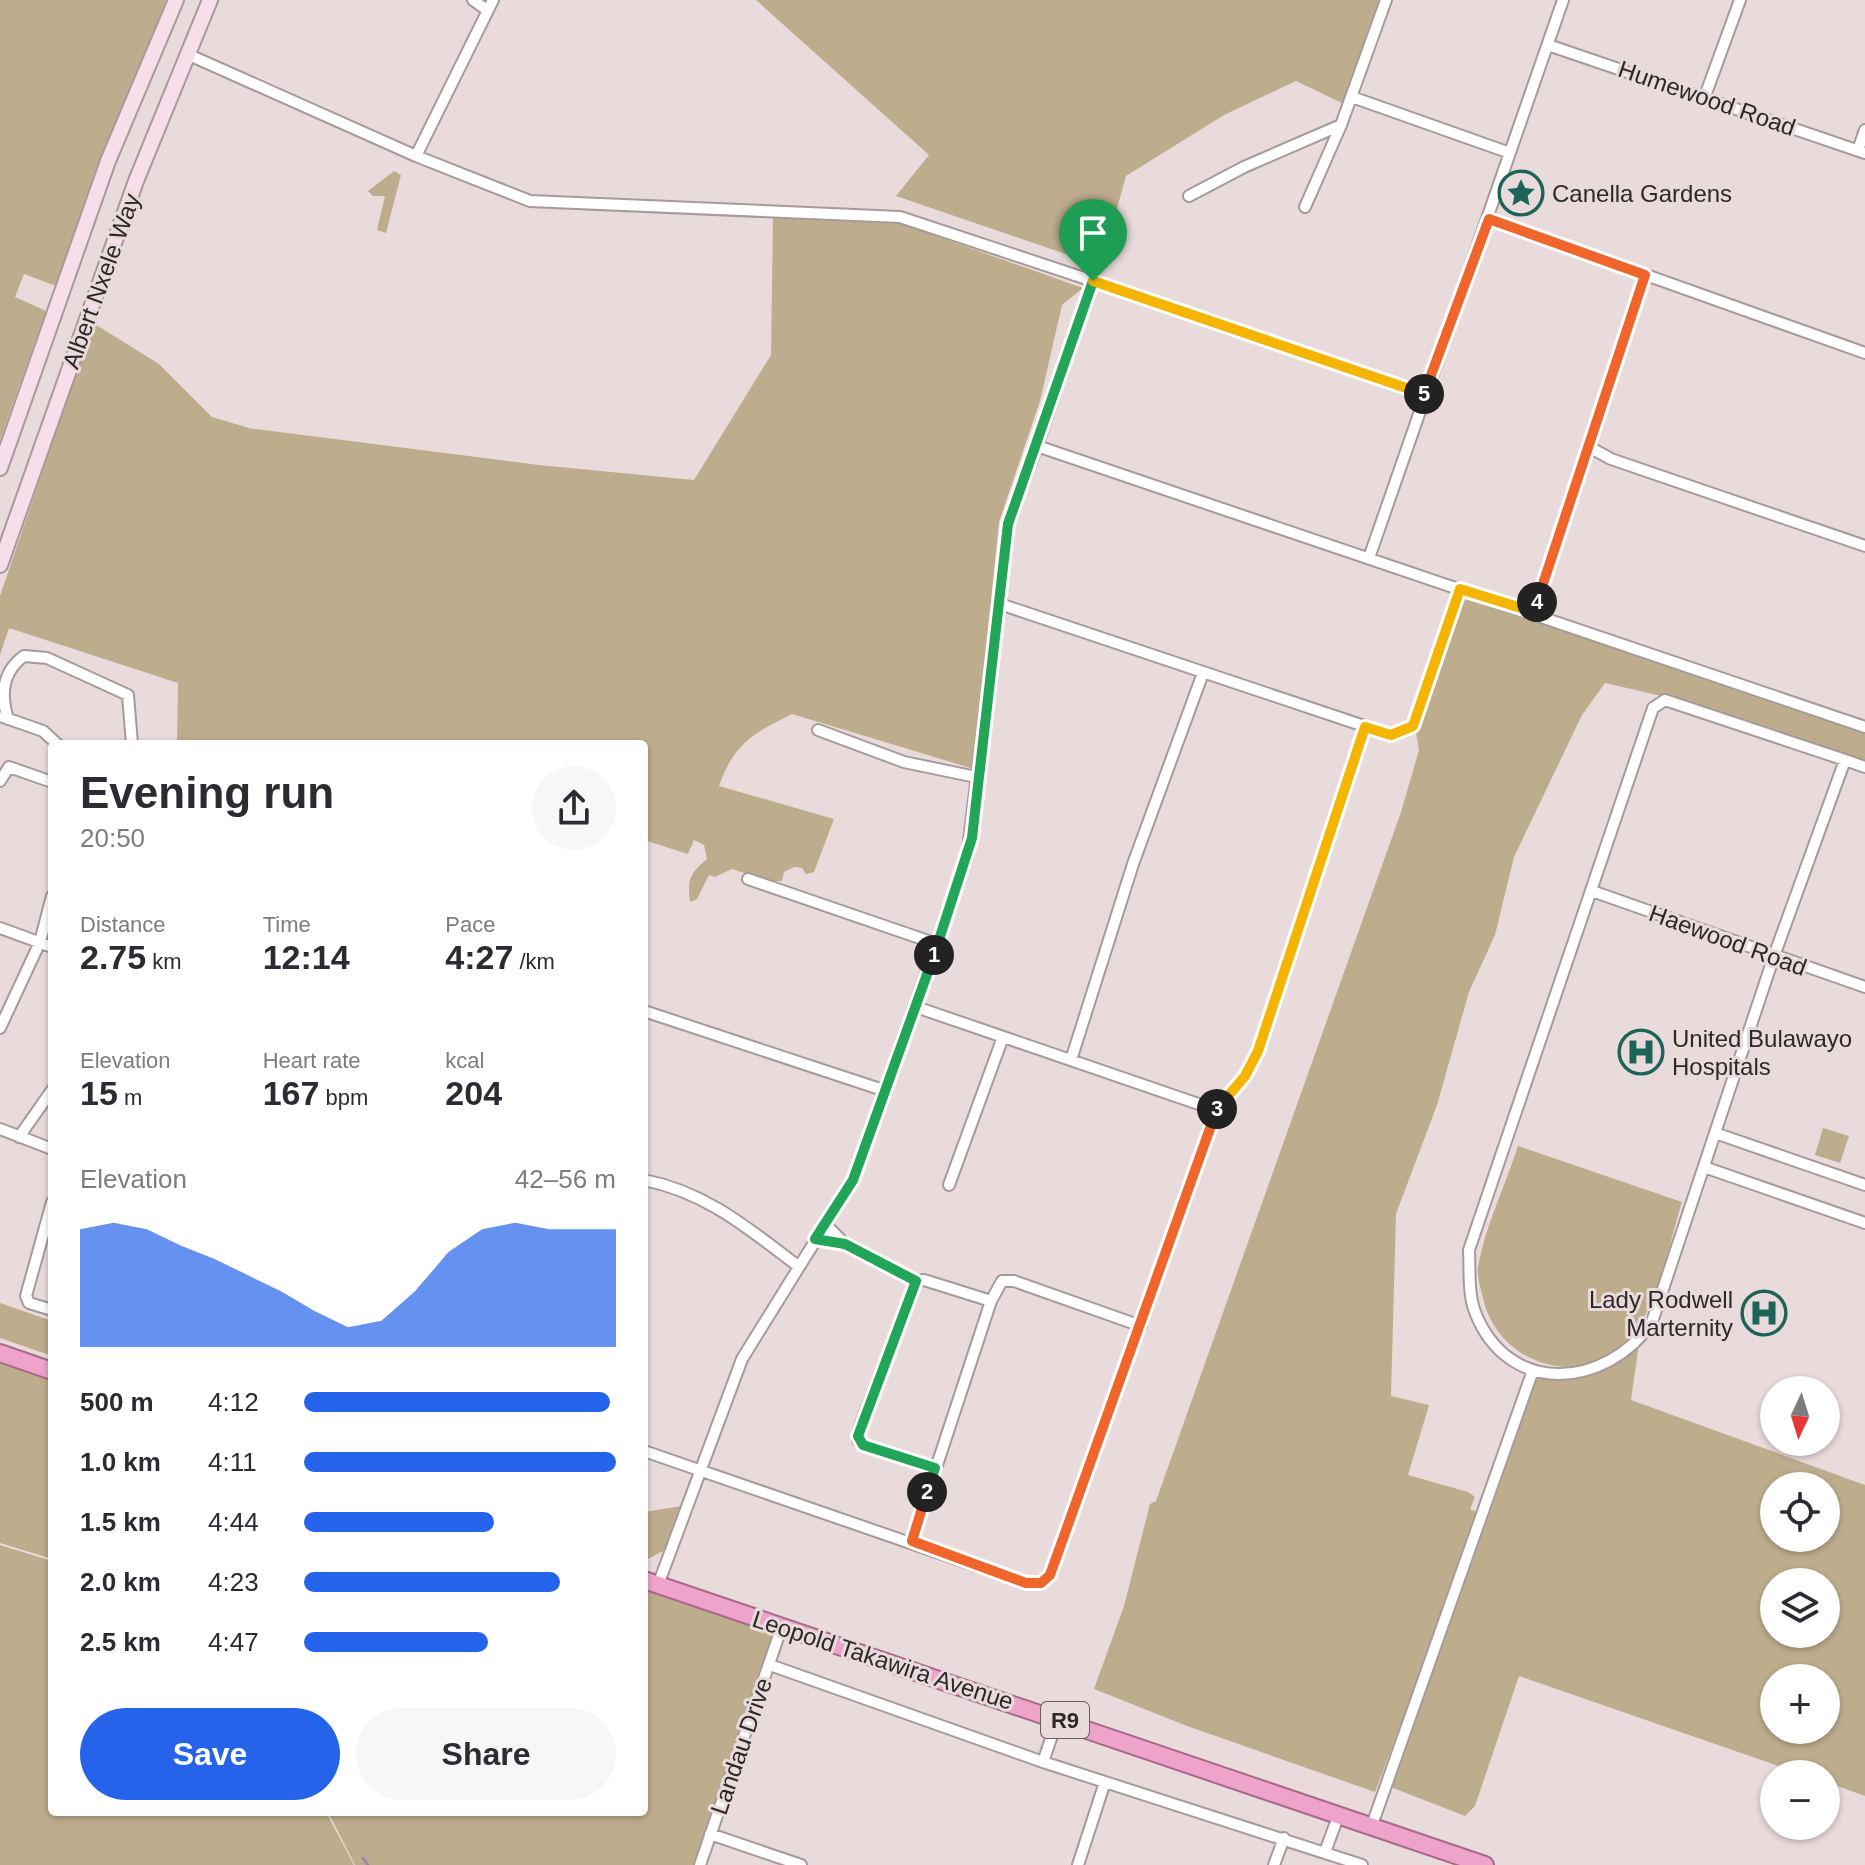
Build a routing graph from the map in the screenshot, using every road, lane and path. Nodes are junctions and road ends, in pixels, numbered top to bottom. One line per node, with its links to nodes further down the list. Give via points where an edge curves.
1 (176, 0): 26 (main road, Albert Nxele Way, via 108,161)
2 (210, 0): 9 (main road, Albert Nxele Way)
3 (473, 0): 7 (street)
4 (1386, 0): 11 (street)
5 (1563, 0): 8 (street)
6 (1740, 0): 10 (street)
7 (490, 5): 16 (street)
8 (1548, 45): 10 (street, Humewood Road); 15 (street)
9 (187, 54): 16 (street); 29 (main road, Albert Nxele Way, via 136,181)
10 (1705, 96): 14 (street, Humewood Road)
11 (1352, 97): 12 (street); 15 (street)
12 (1341, 125): 17 (street); 18 (street)
13 (1865, 130): 14 (street)
14 (1861, 152)
15 (1510, 153): 19 (street)
16 (416, 156): 21 (street, via 511,196 548,204 900,217)
17 (1189, 196)
18 (1305, 207)
19 (1489, 219): 20 (street); 23 (street)
20 (1645, 275): 22 (street); 25 (street)
21 (1093, 281): 23 (street); 24 (street)
22 (1865, 353)
23 (1424, 395): 28 (street)
24 (1037, 446): 28 (street); 31 (street, via 1008,524)
25 (1591, 448): 27 (street); 32 (street)
26 (0, 468)
27 (1865, 546)
28 (1369, 558): 30 (street)
29 (0, 565)
30 (1460, 589): 32 (street); 35 (street, via 1413,726 1391,735)
31 (997, 603): 33 (street); 42 (street)
32 (1534, 612): 36 (street)
33 (1203, 673): 35 (street); 58 (street, via 1133,864)
34 (4, 717): 38 (street); 39 (street, via 1,694 10,666 24,656 47,658 128,695)
35 (1365, 727): 61 (street, via 1258,1051)
36 (1865, 727)
37 (818, 730): 42 (street, via 904,762)
38 (53, 740)
39 (132, 740)
40 (1845, 760): 41 (street); 46 (street, via 1660,700); 52 (street)
41 (1865, 767)
42 (976, 777): 50 (street, via 969,849)
43 (0, 781): 44 (street, via 9,767)
44 (48, 781)
45 (748, 879): 50 (street)
46 (1592, 891): 52 (street, Haewood Road); 82 (street, via 1469,1250 1475,1311 1509,1358)
47 (48, 911): 49 (street)
48 (0, 928): 49 (street)
49 (40, 942): 51 (street); 56 (street)
50 (937, 944): 54 (street)
51 (48, 945)
52 (1774, 956): 53 (street, Haewood Road); 63 (street)
53 (1865, 987)
54 (916, 1007): 57 (street); 59 (street)
55 (648, 1012): 59 (street)
56 (0, 1028)
57 (1003, 1037): 58 (street); 68 (street)
58 (1071, 1060): 61 (street)
59 (886, 1091): 72 (street, via 853,1180)
60 (48, 1096): 64 (street)
61 (1216, 1110): 79 (street)
62 (0, 1129): 64 (street)
63 (1715, 1133): 66 (street); 69 (street)
64 (19, 1137): 65 (street)
65 (48, 1148)
66 (1704, 1167): 71 (street); 82 (street, via 1652,1322 1638,1341 1621,1357 1593,1369)
67 (648, 1181): 75 (street, via 719,1206)
68 (949, 1185)
69 (1865, 1185)
70 (48, 1216): 78 (street, via 26,1296 29,1303)
71 (1865, 1223)
72 (825, 1224): 73 (street); 74 (street)
73 (815, 1239): 74 (street); 75 (street)
74 (845, 1244): 76 (street)
75 (798, 1266): 85 (street, via 742,1359)
76 (916, 1281): 77 (street); 84 (street, via 858,1436 863,1445)
77 (991, 1301): 79 (street, via 1002,1281 1014,1281); 84 (street)
78 (48, 1309)
79 (1141, 1326): 86 (street, via 1050,1575 1041,1583 1026,1583)
80 (0, 1353): 81 (highway)
81 (48, 1370)
82 (1532, 1373): 94 (street)
83 (648, 1452): 85 (street)
84 (935, 1468): 86 (street)
85 (699, 1470): 86 (street); 87 (street)
86 (912, 1541)
87 (651, 1582): 88 (highway, Leopold Takawira Avenue / R9)
88 (782, 1626): 89 (street, Landau Drive); 90 (highway, Leopold Takawira Avenue / R9)
89 (770, 1665): 91 (street); 95 (street, Landau Drive)
90 (1058, 1718): 91 (street); 93 (highway, Leopold Takawira Avenue / R9)
91 (1043, 1762): 92 (street)
92 (1105, 1782): 96 (street); 100 (street)
93 (1339, 1814): 94 (highway, Leopold Takawira Avenue / R9); 97 (street)
94 (1372, 1825): 103 (highway, Leopold Takawira Avenue / R9)
95 (710, 1834): 98 (street, Landau Drive); 99 (street)
96 (1284, 1838): 97 (street); 101 (street)
97 (1325, 1852): 102 (street)
98 (700, 1865)
99 (801, 1865)
100 (1078, 1865)
101 (1274, 1865)
102 (1362, 1865)
103 (1485, 1865)

